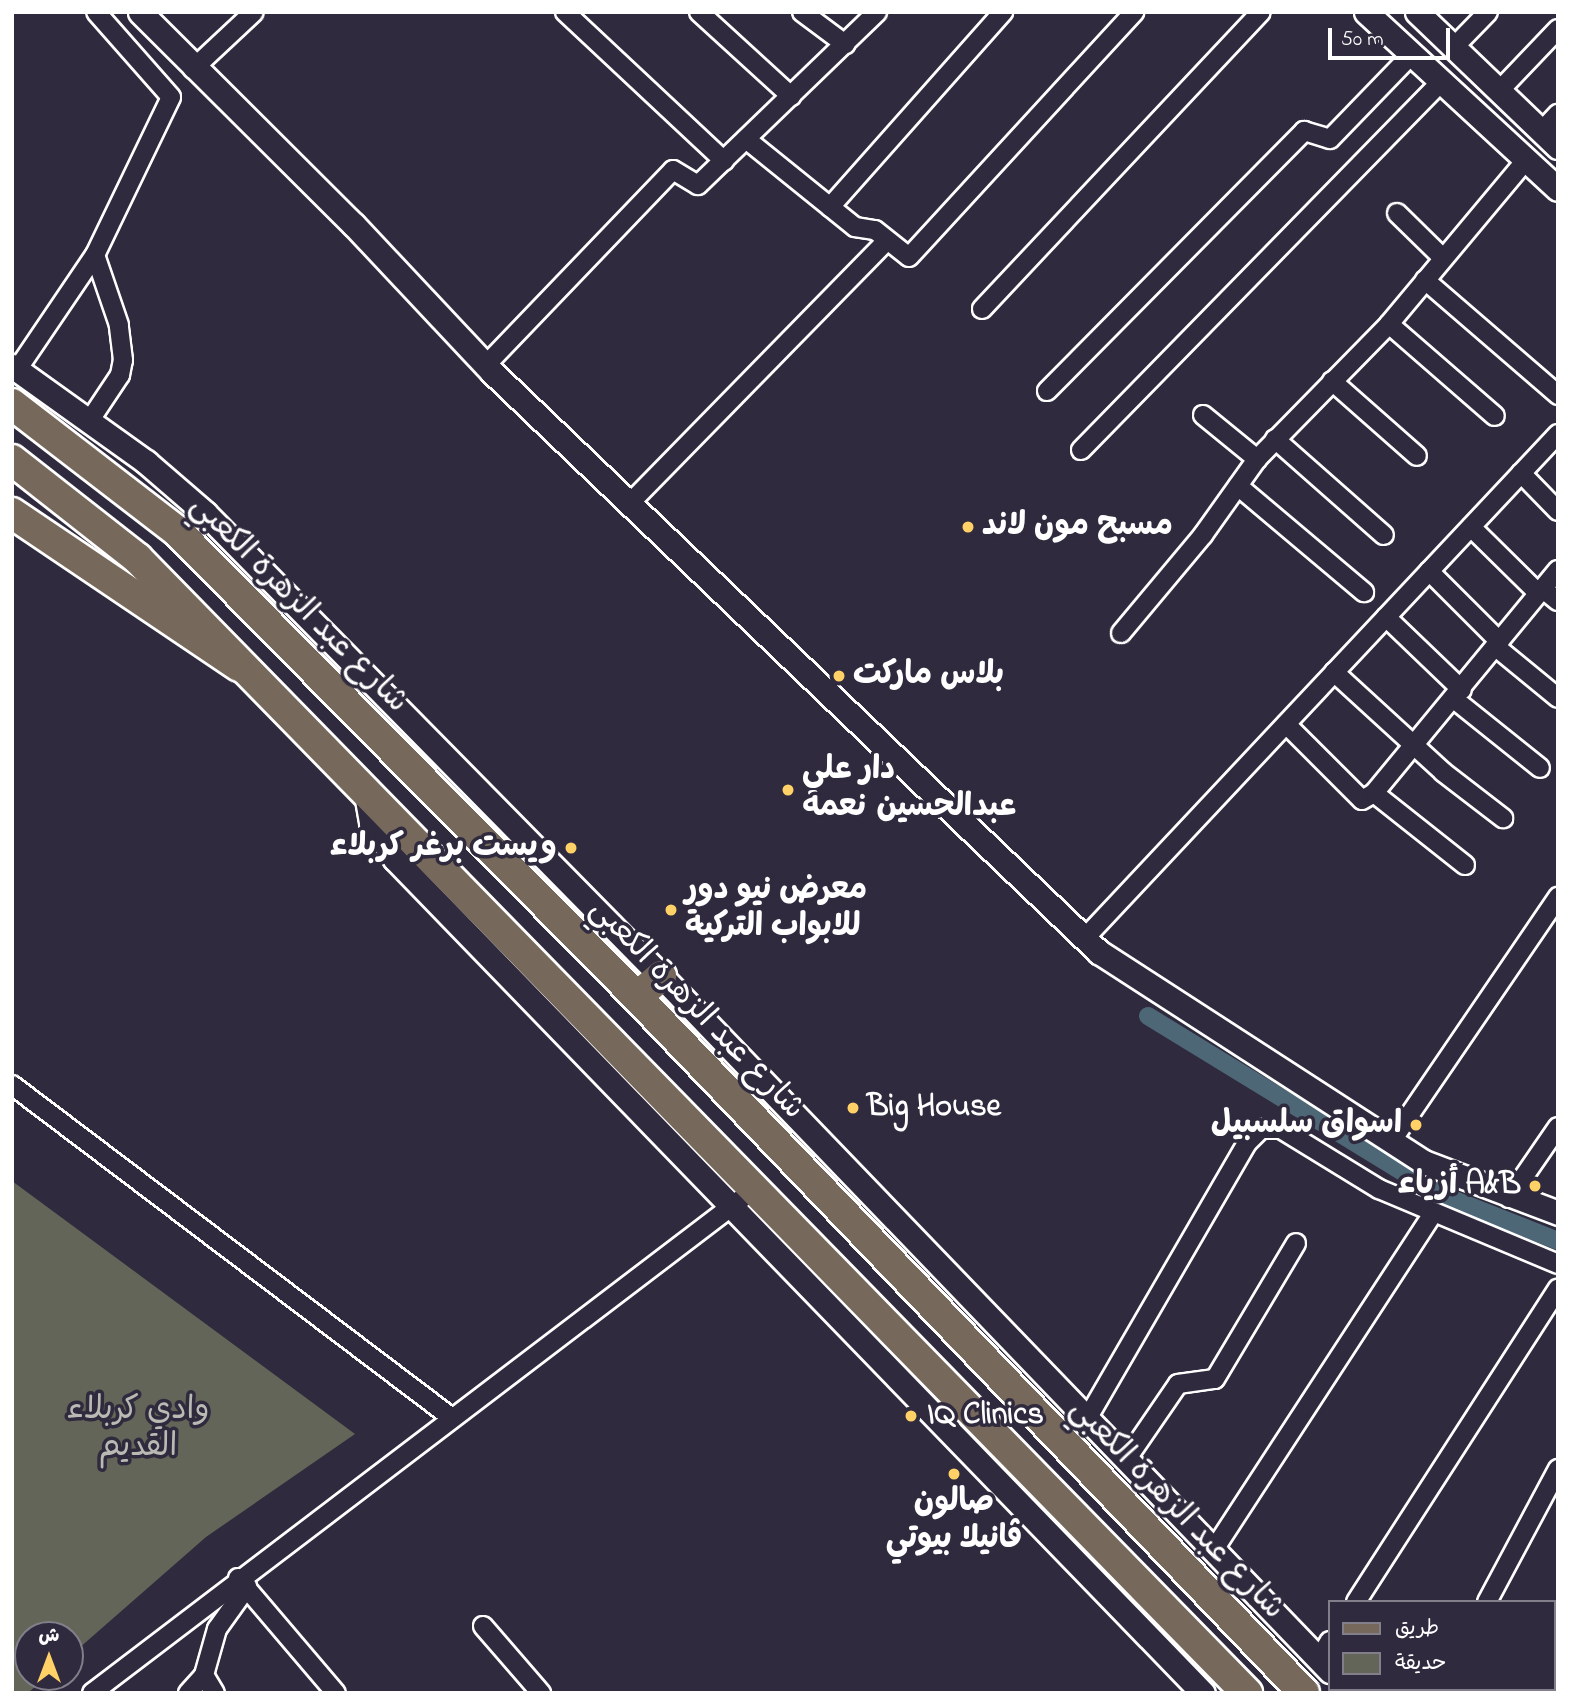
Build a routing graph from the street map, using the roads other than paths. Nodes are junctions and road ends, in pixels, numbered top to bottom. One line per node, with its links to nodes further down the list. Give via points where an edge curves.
1 (96, 12): 31 (street, via 172,97)
2 (140, 12): 18 (street)
3 (254, 12): 18 (street)
4 (565, 12): 26 (street)
5 (699, 12): 21 (street)
6 (802, 12): 15 (street)
7 (877, 12): 15 (street)
8 (1003, 12): 28 (street)
9 (1134, 12): 30 (street, via 909,257)
10 (1261, 12): 34 (street)
11 (1366, 12): 17 (street)
12 (1417, 12): 16 (street)
13 (1488, 12): 16 (street)
14 (1558, 30): 20 (street)
15 (845, 44): 21 (street)
16 (1454, 48): 20 (street)
17 (1412, 54): 19 (street); 39 (street, via 1330,139 1304,131)
18 (193, 69): 36 (street, via 354,225)
19 (1442, 81): 25 (street); 47 (street)
20 (1498, 92): 24 (street)
21 (791, 96): 23 (street)
22 (1558, 114): 24 (street)
23 (746, 139): 26 (street); 28 (street)
24 (1549, 139)
25 (1526, 160): 27 (street); 32 (street)
26 (724, 161): 36 (street, via 698,185 673,170)
27 (1558, 189)
28 (830, 206): 30 (street, via 855,227 876,230)
29 (1397, 213): 32 (street)
30 (886, 242): 53 (street)
31 (95, 255): 37 (street); 44 (street, via 119,325 123,360 120,375)
32 (1443, 258): 33 (street)
33 (1425, 280): 35 (street); 40 (street)
34 (982, 309)
35 (1389, 324): 38 (street); 43 (street)
36 (486, 365): 53 (street)
37 (15, 368): 44 (street)
38 (1332, 381): 46 (street); 48 (street)
39 (1047, 391)
40 (1558, 395)
41 (12, 404): 79 (main road, شارع عبد الزهرة الكعبي, via 178,531)
42 (1203, 415): 49 (street)
43 (1495, 416)
44 (90, 420): 78 (street, via 205,513)
45 (1558, 434): 51 (street)
46 (1275, 439): 49 (street); 57 (street)
47 (1081, 450)
48 (1417, 456)
49 (1257, 459): 52 (street)
50 (12, 460): 66 (main road, via 136,558)
51 (1521, 473): 54 (street); 56 (street)
52 (1238, 486): 61 (street); 64 (street)
53 (630, 503): 77 (street)
54 (1558, 511)
55 (12, 513): 66 (main road)
56 (1471, 527): 59 (street); 60 (street)
57 (1384, 535)
58 (1558, 570): 60 (street)
59 (1429, 571): 63 (street); 65 (street)
60 (1541, 591): 62 (street); 65 (street)
61 (1364, 592)
62 (1558, 601)
63 (1386, 617): 67 (street); 68 (street)
64 (1121, 633)
65 (1498, 645): 68 (street); 69 (street)
66 (239, 666): 83 (main road, via 365,788)
67 (1334, 672): 70 (street); 71 (street)
68 (1458, 695): 71 (street); 72 (street)
69 (1558, 698)
70 (1286, 724): 73 (street, via 1362,800); 77 (street)
71 (1415, 748): 73 (street); 74 (street)
72 (1540, 768)
73 (1374, 793): 75 (street)
74 (1503, 818)
75 (1465, 865)
76 (1558, 897): 82 (street)
77 (1084, 938): 82 (street, via 1182,1010)
78 (661, 976): 79 (main road); 95 (street)
79 (637, 998): 90 (main road, شارع عبد الزهرة الكعبي)
80 (12, 1085): 94 (street)
81 (1558, 1127): 84 (street)
82 (1391, 1142): 84 (street)
83 (745, 1196): 91 (main road); 94 (street); 110 (street)
84 (1509, 1198): 86 (street)
85 (1433, 1213): 88 (street); 95 (street, via 1379,1189 1281,1129 1261,1129 1247,1143); 98 (street)
86 (1558, 1213)
87 (1296, 1242): 96 (street, via 1215,1379 1178,1384)
88 (1558, 1264)
89 (1558, 1289): 100 (street)
90 (948, 1322): 91 (main road, via 935,1342); 92 (main road, شارع عبد الزهرة الكعبي)
91 (912, 1346): 93 (main road)
92 (994, 1370): 93 (main road, via 972,1376); 112 (main road, شارع عبد الزهرة الكعبي)
93 (960, 1395): 111 (main road)
94 (452, 1418): 99 (street)
95 (1087, 1419): 96 (street)
96 (1126, 1460): 98 (street)
97 (1558, 1469): 101 (street)
98 (1213, 1551): 103 (street)
99 (243, 1582): 104 (street, via 217,1629); 105 (street); 108 (street)
100 (1357, 1600)
101 (1489, 1600)
102 (483, 1626): 109 (street)
103 (1326, 1657)
104 (204, 1675): 106 (street); 107 (street)
105 (92, 1693)
106 (188, 1693)
107 (215, 1693)
108 (336, 1693)
109 (541, 1693)
110 (1203, 1693)
111 (1247, 1693)
112 (1304, 1693)

